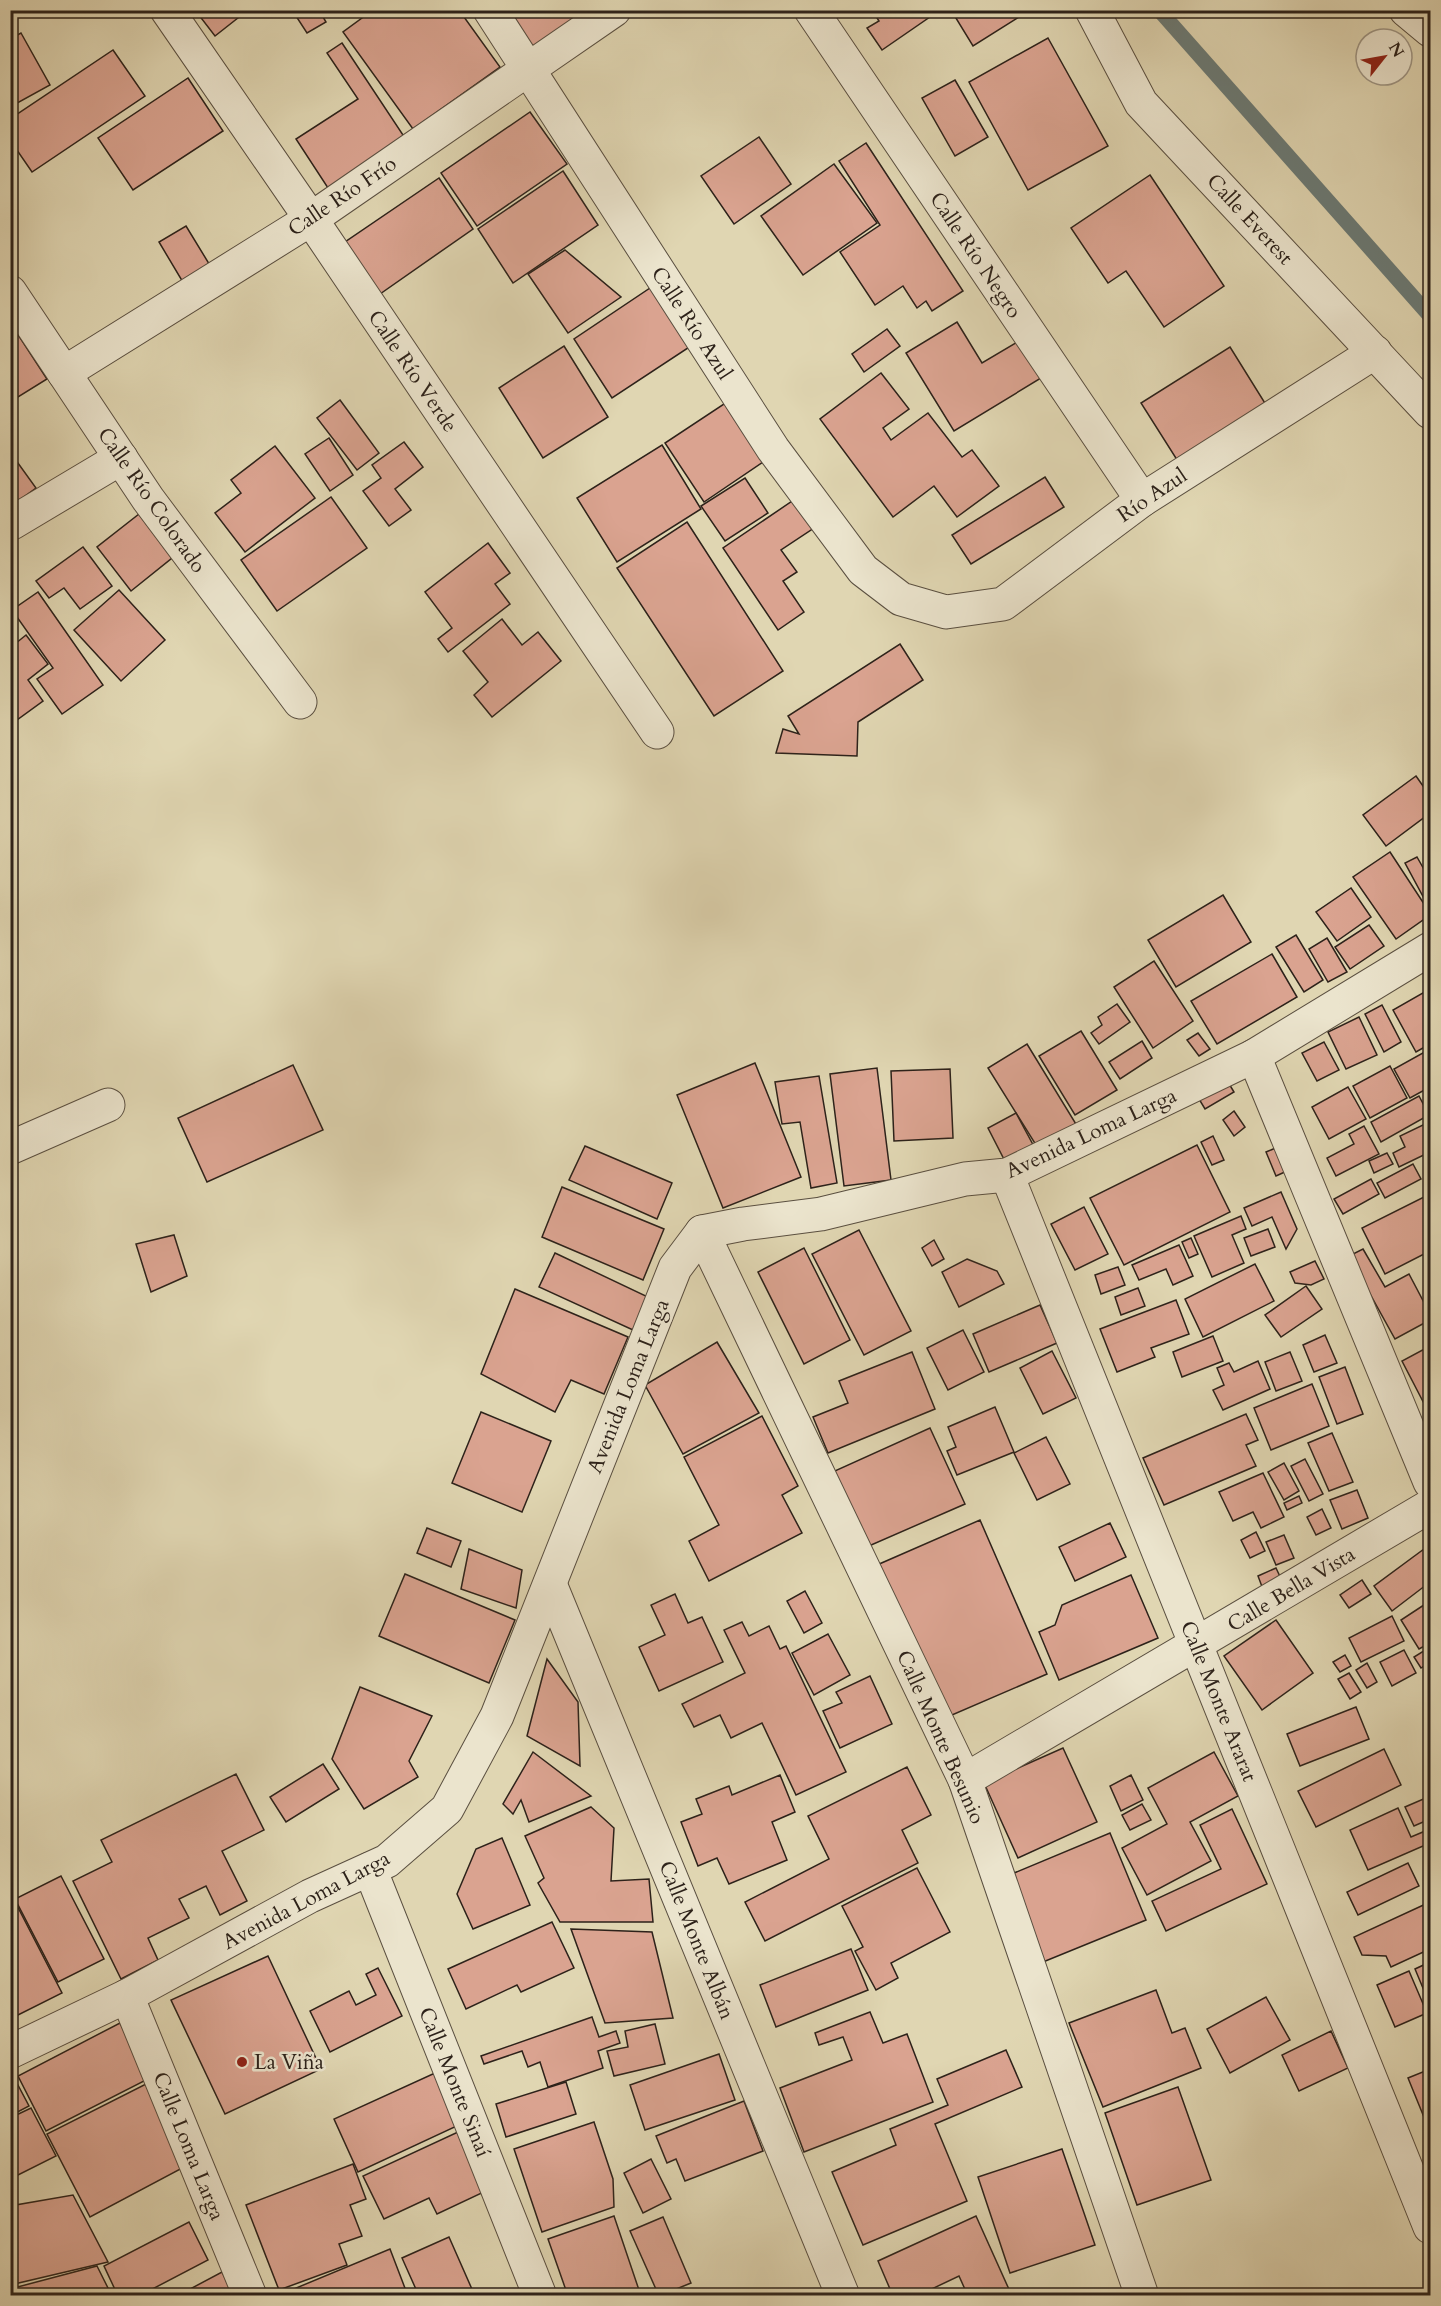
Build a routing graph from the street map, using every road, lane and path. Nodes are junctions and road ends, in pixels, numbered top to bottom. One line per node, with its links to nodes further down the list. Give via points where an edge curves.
1 (167, 10): 9 (street, Calle Río Verde)
2 (490, 10): 8 (street, Calle Río Azul)
3 (615, 10): 8 (street, Calle Río Frío)
4 (811, 10): 15 (street, Calle Río Negro)
5 (1092, 10): 11 (street, Calle Everest, via 1141,103)
6 (1406, 10): 7 (street)
7 (1431, 30)
8 (529, 69): 9 (street, Calle Río Frío); 17 (street, Calle Río Azul, via 773,449 863,570 901,599)
9 (311, 219): 12 (street, Calle Río Frío); 19 (street, Calle Río Verde)
10 (10, 292): 12 (street, Calle Río Colorado)
11 (1375, 351): 13 (street, Calle Everest); 15 (street, Río Azul)
12 (64, 373): 14 (street, Calle Río Colorado)
13 (1431, 412)
14 (121, 458): 16 (street); 18 (street, Calle Río Colorado)
15 (1142, 500): 17 (street, Río Azul, via 1003,604 946,612)
16 (12, 523)
17 (924, 606)
18 (300, 702)
19 (657, 732)
20 (1431, 949): 21 (street, Avenida Loma Larga)
21 (1254, 1056): 24 (street, Avenida Loma Larga); 26 (street)
22 (108, 1105): 23 (street)
23 (10, 1148)
24 (1007, 1175): 25 (street, Avenida Loma Larga, via 965,1179 821,1214); 29 (street, Calle Monte Ararat)
25 (702, 1232): 28 (street, Avenida Loma Larga, via 675,1268); 30 (street, Calle Monte Besunio)
26 (1431, 1482)
27 (1431, 1506): 29 (street, Calle Bella Vista)
28 (550, 1584): 31 (street, Avenida Loma Larga, via 497,1716 447,1809 387,1861); 37 (street, Calle Monte Albán)
29 (1197, 1645): 30 (street, Calle Bella Vista); 34 (street, Calle Monte Ararat)
30 (965, 1780): 38 (street, Calle Monte Besunio)
31 (370, 1869): 32 (street, Avenida Loma Larga, via 310,1896); 36 (street, Calle Monte Sinaí)
32 (128, 1996): 33 (street, Avenida Loma Larga); 35 (street, Calle Loma Larga)
33 (10, 2052)
34 (1431, 2227)
35 (250, 2295)
36 (540, 2295)
37 (843, 2295)
38 (1142, 2295)

